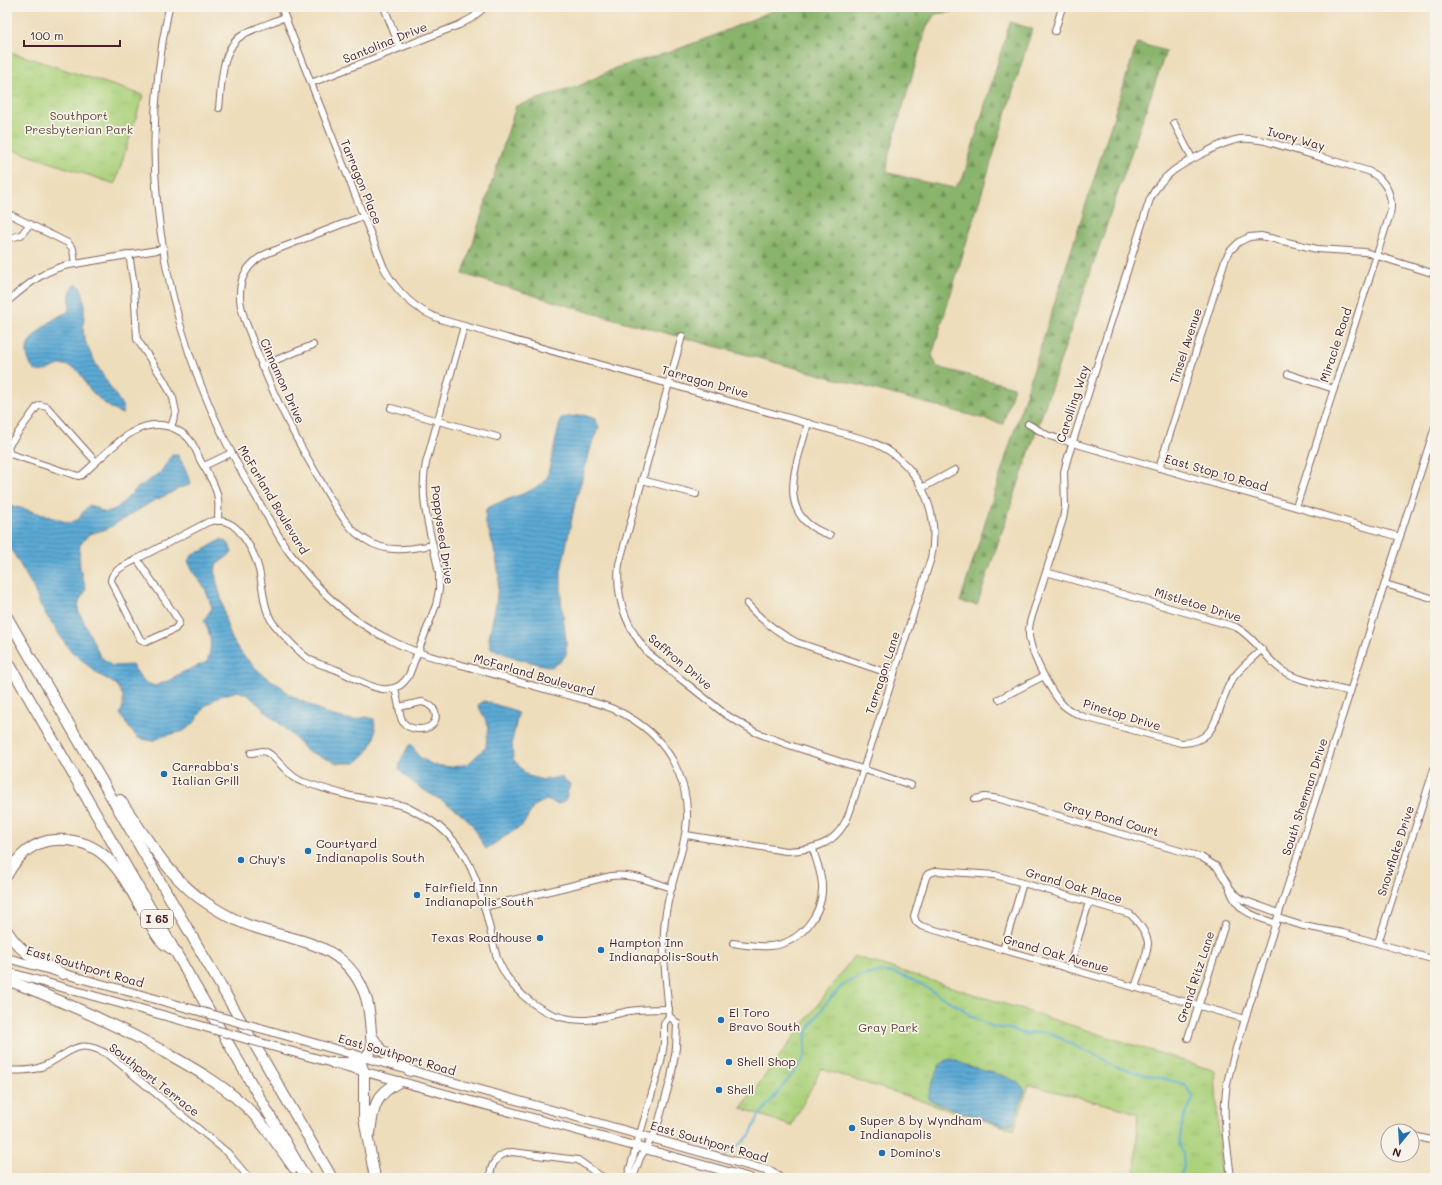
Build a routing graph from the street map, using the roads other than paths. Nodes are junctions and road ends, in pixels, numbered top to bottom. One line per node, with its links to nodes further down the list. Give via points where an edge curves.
1 (169, 7): 18 (street, McFarland Boulevard, via 160,59 155,126 156,194)
2 (281, 7): 6 (street, Tarragon Place)
3 (384, 7): 8 (street)
4 (485, 7): 8 (street, Santolina Drive, via 459,25)
5 (1062, 7): 7 (street)
6 (285, 17): 9 (street, Tarragon Place); 10 (street, via 250,31 234,44 226,60)
7 (1055, 31)
8 (400, 48): 9 (street, Santolina Drive)
9 (311, 83): 15 (street, Tarragon Place)
10 (219, 108)
11 (1174, 123): 12 (street)
12 (1192, 158): 13 (street, Ivory Way, via 1230,141 1259,140 1368,170 1381,179); 38 (street, Carolling Way, via 1168,174 1150,199)
13 (1388, 190): 20 (street, Miracle Road, via 1390,214)
14 (7, 213): 16 (street)
15 (363, 216): 24 (street, Tarragon Place, via 384,268 404,297 433,317); 27 (street, Cinnamon Drive, via 262,255 246,271 240,285 240,304)
16 (30, 224): 17 (street, via 20,235); 21 (street, via 68,243 73,249)
17 (7, 239)
18 (163, 249): 19 (street); 39 (street, McFarland Boulevard, via 177,315 193,365 213,417)
19 (128, 254): 21 (street); 35 (street, via 134,285 137,339 173,398 176,412)
20 (1377, 256): 22 (street); 30 (street, Miracle Road); 42 (street, Tinsel Avenue, via 1361,251 1311,248 1267,236 1246,238 1233,247 1226,258)
21 (76, 264): 23 (street, via 55,268 40,275)
22 (1435, 274)
23 (7, 302)
24 (464, 326): 29 (street, Tarragon Drive); 32 (street, Poppyseed Drive)
25 (682, 336): 29 (street, Saffron Drive)
26 (313, 345): 27 (street)
27 (261, 366): 51 (street, Cinnamon Drive, via 294,436 354,532 366,541 385,548 403,550)
28 (1288, 374): 30 (street)
29 (669, 384): 33 (street, Tarragon Drive); 44 (street, Saffron Drive)
30 (1334, 389): 47 (street, Miracle Road)
31 (391, 408): 32 (street)
32 (438, 421): 37 (street); 51 (street, Poppyseed Drive, via 425,469 423,488)
33 (808, 423): 45 (street, Tarragon Drive, via 859,437 883,448 902,462); 49 (street, via 793,476 794,500 807,522)
34 (1028, 424): 38 (street, East Stop 10 Road, via 1047,436)
35 (171, 427): 40 (street, via 155,424 137,429 120,440); 41 (street, via 187,437)
36 (1435, 427): 50 (street, South Sherman Drive)
37 (497, 437)
38 (1072, 443): 42 (street, East Stop 10 Road); 53 (street, Carolling Way, via 1065,470 1063,517)
39 (231, 453): 41 (street); 59 (street, McFarland Boulevard, via 284,545 318,586 366,626 391,641)
40 (96, 462): 40 (street, via 78,476 10,454 8,448 38,407 44,405)
41 (204, 466): 48 (street, via 217,495)
42 (1159, 468): 47 (street, East Stop 10 Road)
43 (955, 470): 45 (street)
44 (642, 480): 46 (street); 70 (street, Saffron Drive, via 620,558 618,578 625,616 639,642 648,653 742,725 785,744)
45 (922, 488): 61 (street, Tarragon Lane, via 932,516 933,549)
46 (696, 494)
47 (1296, 507): 50 (street, East Stop 10 Road)
48 (218, 521): 52 (street, via 213,520 204,524); 63 (street, via 231,524 242,534 257,564 272,621 303,655 379,689)
49 (830, 535)
50 (1400, 537): 54 (street, South Sherman Drive)
51 (433, 545): 59 (street, Poppyseed Drive, via 439,573 439,590 434,611)
52 (137, 559): 52 (street, via 114,572 110,579 140,639 146,642 175,629 179,621)
53 (1046, 572): 58 (street, Mistletoe Drive, via 1236,627); 62 (street, Carolling Way, via 1030,622 1029,634)
54 (1385, 584): 55 (street); 64 (street, South Sherman Drive)
55 (1435, 599)
56 (747, 604): 61 (street, via 765,622 796,642)
57 (7, 616): 67 (highway, I 65)
58 (1262, 649): 62 (street, Pinetop Drive, via 1230,683 1213,728 1203,737 1187,744 1079,715 1055,697); 64 (street, Mistletoe Drive, via 1287,673)
59 (418, 652): 63 (street, Poppyseed Drive, via 408,677); 73 (street, McFarland Boulevard, via 605,706 634,720 661,744 676,768 686,802)
60 (7, 660): 88 (highway, I 65)
61 (894, 675): 70 (street, Tarragon Lane)
62 (1044, 676): 65 (street)
63 (395, 688): 66 (street)
64 (1350, 692): 82 (street, South Sherman Drive)
65 (998, 699)
66 (399, 707): 66 (street, via 402,719 409,727 426,728 434,721 434,710 430,704 417,702)
67 (86, 753): 100 (highway, via 160,859 188,890 206,904 234,919 317,946 333,953 345,963 364,992); 116 (highway, I 65)
68 (252, 753): 81 (street, via 269,752 290,775 301,781 354,797 405,807 431,820 445,831 470,864)
69 (1435, 766): 86 (street, Snowflake Drive)
70 (863, 769): 71 (street, Saffron Drive); 74 (street, Tarragon Lane, via 843,825 831,838)
71 (911, 785)
72 (975, 799): 78 (street, Gray Pond Court, via 1000,798 1201,857 1217,867)
73 (686, 835): 74 (street, via 786,851); 79 (street, McFarland Boulevard)
74 (813, 848): 85 (street, via 822,893 816,913 806,928 790,940 773,945)
75 (932, 872): 77 (street, Grand Oak Place, via 989,874); 87 (street, Grand Oak Avenue, via 926,877 915,913 918,924)
76 (7, 875): 88 (highway, via 19,857 45,842 67,839 88,844 107,857 118,870 161,941)
77 (1023, 883): 80 (street, Grand Oak Place); 87 (street)
78 (1228, 885): 82 (street, Gray Pond Court, via 1243,900); 82 (street, Gray Pond Court, via 1234,900 1241,908)
79 (672, 888): 81 (street, via 621,874); 97 (street, McFarland Boulevard, via 666,908 664,935)
80 (1089, 902): 91 (street); 95 (street, Grand Oak Place, via 1130,914 1143,931 1148,947)
81 (484, 907): 97 (street, via 500,967 519,993 533,1004 557,1015 586,1020 629,1011)
82 (1278, 918): 86 (street, via 1297,925 1343,933); 99 (street, South Sherman Drive)
83 (1225, 924): 96 (street, Grand Ritz Lane)
84 (7, 931): 93 (highway, via 25,953)
85 (733, 943)
86 (1378, 943): 90 (street)
87 (1003, 950): 91 (street, Grand Oak Avenue)
88 (177, 953): 115 (highway, I 65)
89 (7, 958): 93 (main road, East Southport Road)
90 (1435, 960)
91 (1069, 969): 95 (street, Grand Oak Avenue)
92 (7, 972): 103 (main road, East Southport Road, bridge)
93 (63, 974): 102 (main road, East Southport Road, bridge)
94 (7, 980): 114 (highway, via 88,1013 212,1080 237,1098 261,1123)
95 (1135, 988): 96 (street, Grand Oak Avenue)
96 (1197, 1007): 99 (street, Grand Oak Avenue); 101 (street, Grand Ritz Lane)
97 (669, 1009): 98 (street, McFarland Boulevard)
98 (669, 1016): 109 (street, McFarland Boulevard, via 664,1024 661,1062); 111 (street, McFarland Boulevard, via 676,1023 675,1059 656,1131)
99 (1245, 1020): 124 (street, South Sherman Drive, via 1226,1092 1225,1113)
100 (371, 1034): 102 (highway, via 370,1052); 105 (highway, via 381,1050)
101 (1188, 1038)
102 (359, 1058): 103 (highway, via 348,1063); 105 (main road, East Southport Road); 106 (highway)
103 (332, 1063): 106 (main road, East Southport Road)
104 (7, 1070): 113 (street, Southport Terrace, via 39,1068 77,1047 88,1046 97,1049 109,1055 228,1153)
105 (410, 1071): 109 (main road, East Southport Road)
106 (364, 1072): 107 (main road, East Southport Road); 112 (highway, via 364,1118)
107 (399, 1082): 109 (main road, East Southport Road); 112 (highway, via 389,1087 376,1102)
108 (1420, 1137): 110 (street)
109 (638, 1141): 111 (main road, East Southport Road); 111 (main road, East Southport Road); 120 (street, McFarland Boulevard)
110 (1435, 1141)
111 (648, 1144): 121 (street, McFarland Boulevard); 122 (main road, East Southport Road, via 703,1165); 123 (main road, East Southport Road, via 711,1155 772,1172)
112 (369, 1145): 117 (highway)
113 (249, 1178)
114 (301, 1178)
115 (306, 1178)
116 (332, 1178)
117 (375, 1178)
118 (491, 1178): 119 (street, via 496,1159 512,1152 578,1160)
119 (605, 1178)
120 (628, 1178)
121 (633, 1178)
122 (750, 1178)
123 (779, 1178)
124 (1231, 1178)

